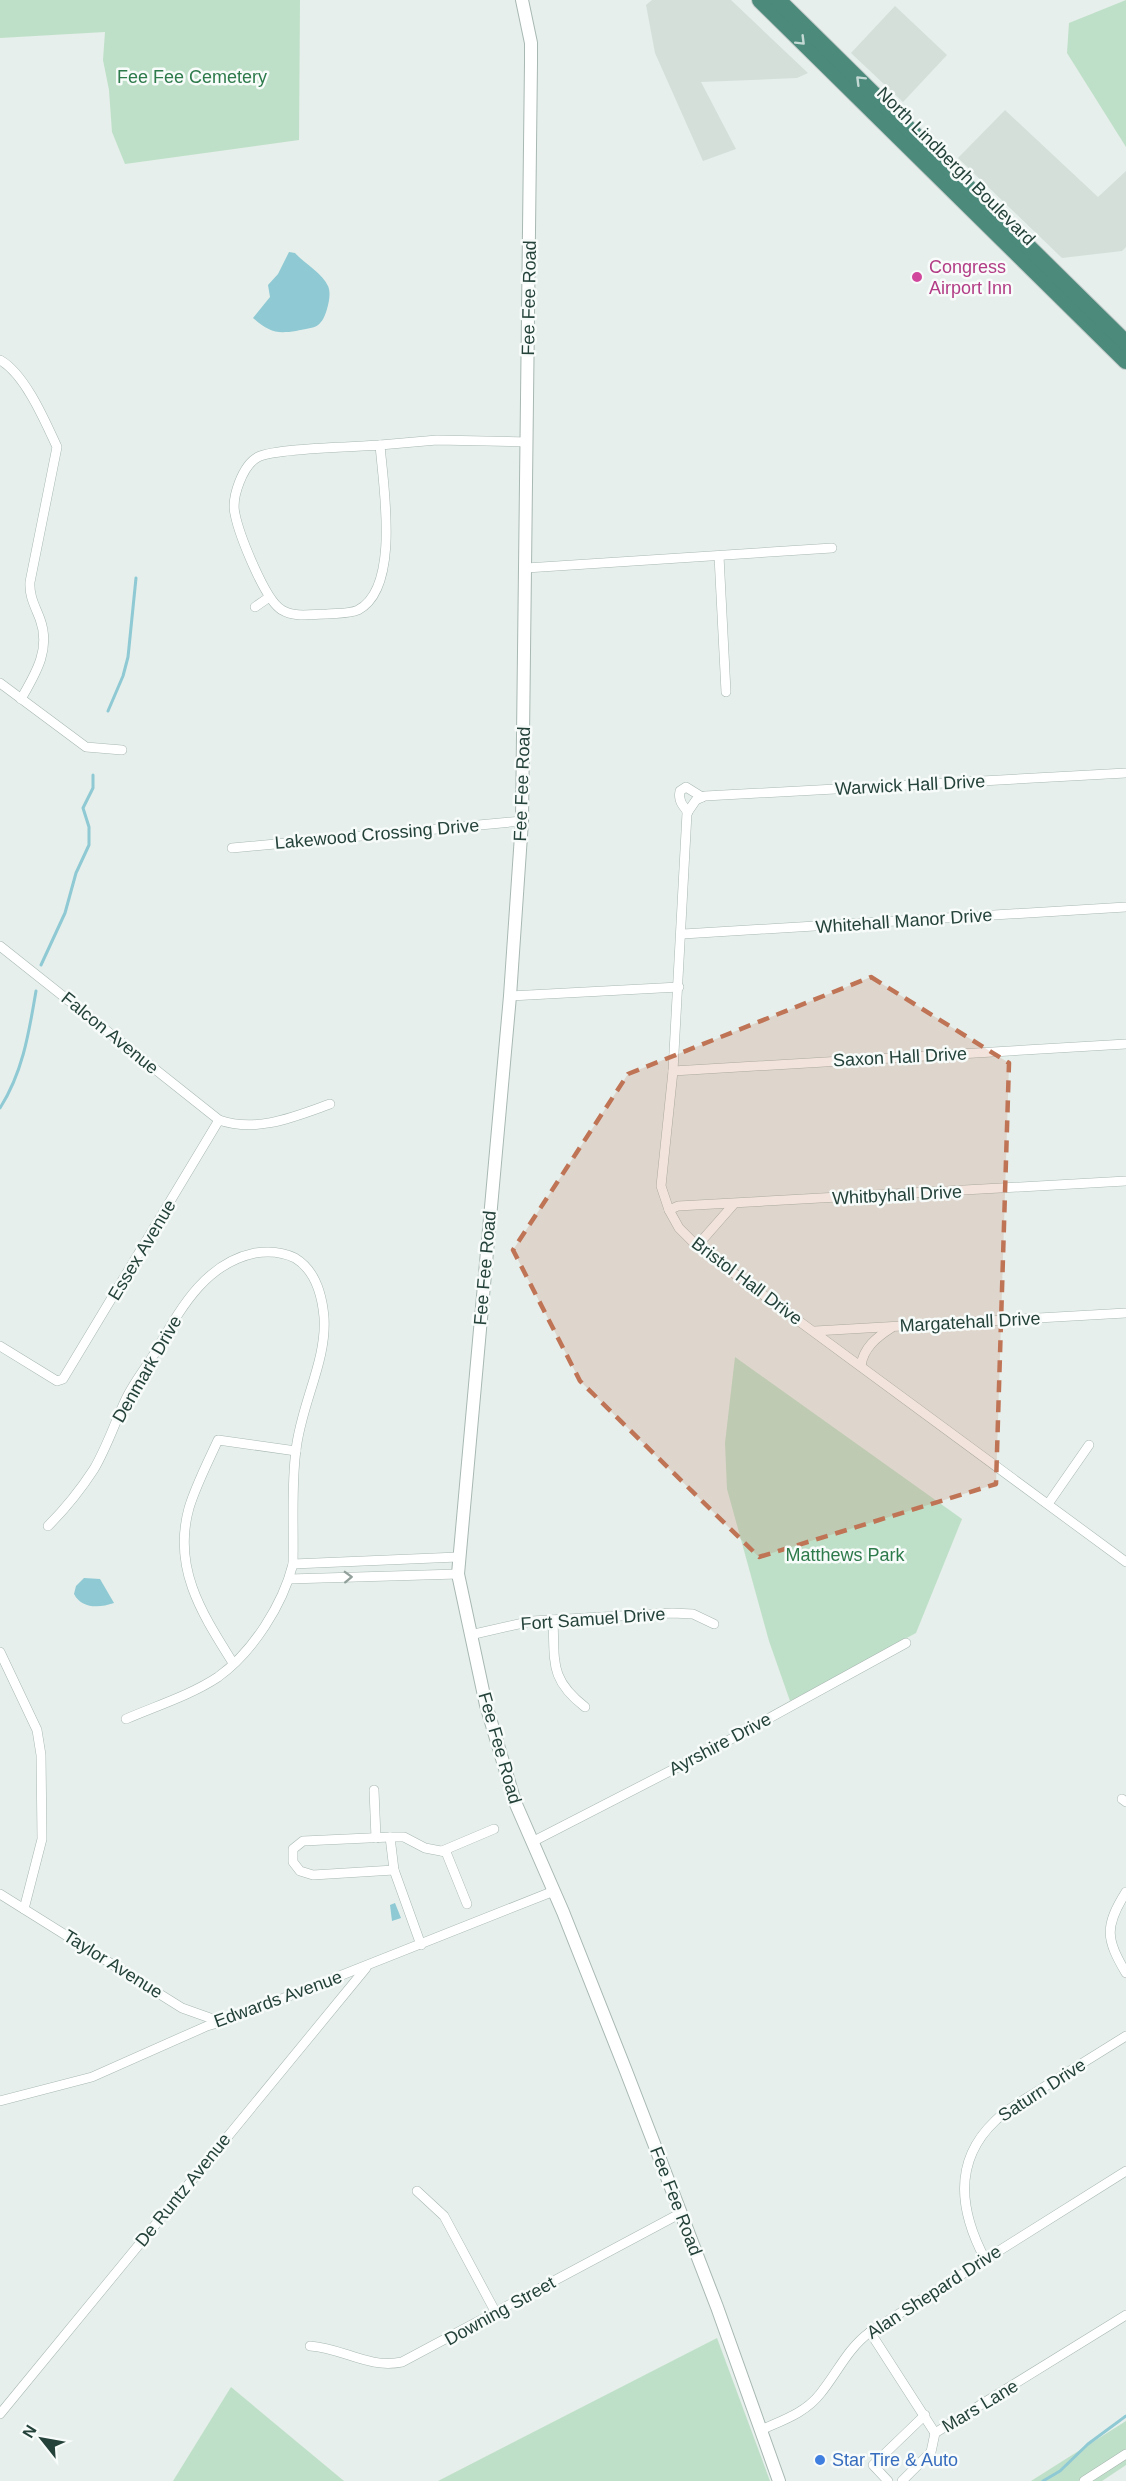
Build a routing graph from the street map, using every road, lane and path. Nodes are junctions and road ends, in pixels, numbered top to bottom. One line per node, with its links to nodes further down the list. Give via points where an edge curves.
1 (522, 0): 7 (street, Fee Fee Road, via 531,62)
2 (760, 0): 6 (highway, North Lindbergh Boulevard, one-way to 6)
3 (778, 0): 4 (highway, North Lindbergh Boulevard, one-way to 3)
4 (1126, 343)
5 (0, 360): 16 (street, via 13,367 57,447 30,582 45,636 44,648 37,672)
6 (1126, 360)
7 (527, 442): 8 (street, via 437,440); 11 (street, Fee Fee Road)
8 (380, 445): 12 (street, via 386,540 381,575 372,598 347,613 293,615 274,606); 12 (street, via 267,453 248,465 234,513)
9 (832, 548): 10 (street)
10 (719, 556): 11 (street); 15 (street)
11 (526, 568): 21 (street, Fee Fee Road)
12 (268, 598): 13 (street)
13 (255, 607)
14 (0, 683): 16 (street)
15 (726, 692)
16 (21, 699): 17 (street, via 86,747)
17 (122, 750)
18 (1126, 773): 19 (street, Warwick Hall Drive)
19 (699, 799): 20 (street); 20 (street, Bristol Hall Drive, via 692,789 686,787 681,791 682,805)
20 (688, 812): 24 (street, Bristol Hall Drive)
21 (522, 821): 22 (street, Lakewood Crossing Drive); 27 (street, Fee Fee Road)
22 (232, 848)
23 (1126, 907): 24 (street, Whitehall Manor Drive)
24 (683, 934): 26 (street, Bristol Hall Drive)
25 (0, 946): 31 (street, Falcon Avenue)
26 (679, 987): 27 (street); 29 (street, Bristol Hall Drive)
27 (510, 996): 45 (street, Fee Fee Road)
28 (1126, 1044): 29 (street, Saxon Hall Drive)
29 (673, 1071): 34 (street, Bristol Hall Drive, via 661,1186)
30 (330, 1104): 31 (street, via 267,1124 246,1126)
31 (219, 1120): 39 (street, Essex Avenue, via 63,1379 57,1381)
32 (1126, 1181): 33 (street, Whitbyhall Drive)
33 (733, 1205): 34 (street, Whitbyhall Drive, via 678,1206); 35 (street)
34 (669, 1210): 35 (street, Bristol Hall Drive, via 679,1228)
35 (697, 1246): 38 (street, Bristol Hall Drive)
36 (1126, 1313): 37 (street, Margatehall Drive)
37 (893, 1326): 38 (street, Margatehall Drive); 40 (street, via 871,1343)
38 (815, 1331): 40 (street, Bristol Hall Drive)
39 (0, 1346)
40 (861, 1366): 43 (street, Bristol Hall Drive)
41 (1089, 1445): 43 (street)
42 (296, 1450): 44 (street, Denmark Drive, via 307,1396 322,1353 324,1315 320,1295 311,1272 295,1258 276,1252 244,1256 204,1280 186,1301 127,1397 93,1470); 47 (street); 55 (street, via 218,1440 189,1508 184,1533 192,1593)
43 (1048, 1504): 46 (street, Bristol Hall Drive)
44 (48, 1526)
45 (458, 1557): 47 (street); 48 (street, Fee Fee Road)
46 (1126, 1562)
47 (293, 1563): 49 (street)
48 (459, 1574): 49 (street, one-way to 48); 52 (street, Fee Fee Road)
49 (289, 1579): 55 (street, via 252,1643)
50 (553, 1620): 51 (street, Fort Samuel Drive, via 685,1613); 52 (street, Fort Samuel Drive); 56 (street, via 558,1678 564,1689)
51 (714, 1624)
52 (470, 1635): 62 (street, Fee Fee Road, via 500,1758)
53 (906, 1643): 62 (street, Ayrshire Drive)
54 (0, 1652): 69 (street, via 37,1730 41,1755 42,1839)
55 (233, 1663): 57 (street, via 198,1687)
56 (585, 1707)
57 (126, 1719)
58 (374, 1790): 61 (street)
59 (494, 1829): 63 (street)
60 (390, 1837): 61 (street); 63 (street, via 404,1837 425,1848); 64 (street)
61 (375, 1838): 64 (street, via 303,1841 293,1849 292,1862 300,1871 313,1875)
62 (532, 1842): 65 (street, Fee Fee Road)
63 (442, 1851): 68 (street, via 448,1855)
64 (394, 1870): 70 (street)
65 (554, 1892): 70 (street, Edwards Avenue); 78 (street, Fee Fee Road)
66 (1126, 1892): 72 (street, via 1110,1921 1109,1939)
67 (0, 1894): 69 (street, Taylor Avenue)
68 (467, 1904)
69 (24, 1909): 73 (street, Taylor Avenue, via 182,2008 210,2018)
70 (421, 1945): 71 (street, Edwards Avenue)
71 (367, 1966): 73 (street, Edwards Avenue); 84 (street, De Runtz Avenue)
72 (1126, 1973)
73 (231, 2019): 75 (street, Edwards Avenue, via 92,2077)
74 (1126, 2036): 79 (street, Saturn Drive, via 1002,2115 979,2141 968,2165 964,2202 968,2224)
75 (0, 2101)
76 (1126, 2171): 79 (street, Alan Shepard Drive)
77 (417, 2191): 80 (street, via 444,2216)
78 (681, 2213): 80 (street, Downing Street); 86 (street, Fee Fee Road)
79 (986, 2259): 82 (street, Alan Shepard Drive)
80 (496, 2313): 83 (street, Downing Street, via 427,2351 394,2364 371,2363 337,2350)
81 (1126, 2315): 87 (street, Mars Lane)
82 (870, 2332): 85 (street, Mars Lane); 86 (street, Alan Shepard Drive, via 847,2352 809,2405)
83 (310, 2346)
84 (0, 2414)
85 (925, 2415): 87 (street, Mars Lane); 90 (street, via 873,2465)
86 (760, 2430): 89 (street, Fee Fee Road)
87 (935, 2433): 91 (street, via 931,2452)
88 (1126, 2454): 92 (street)
89 (779, 2481)
90 (888, 2481)
91 (902, 2481)
92 (1084, 2481)

